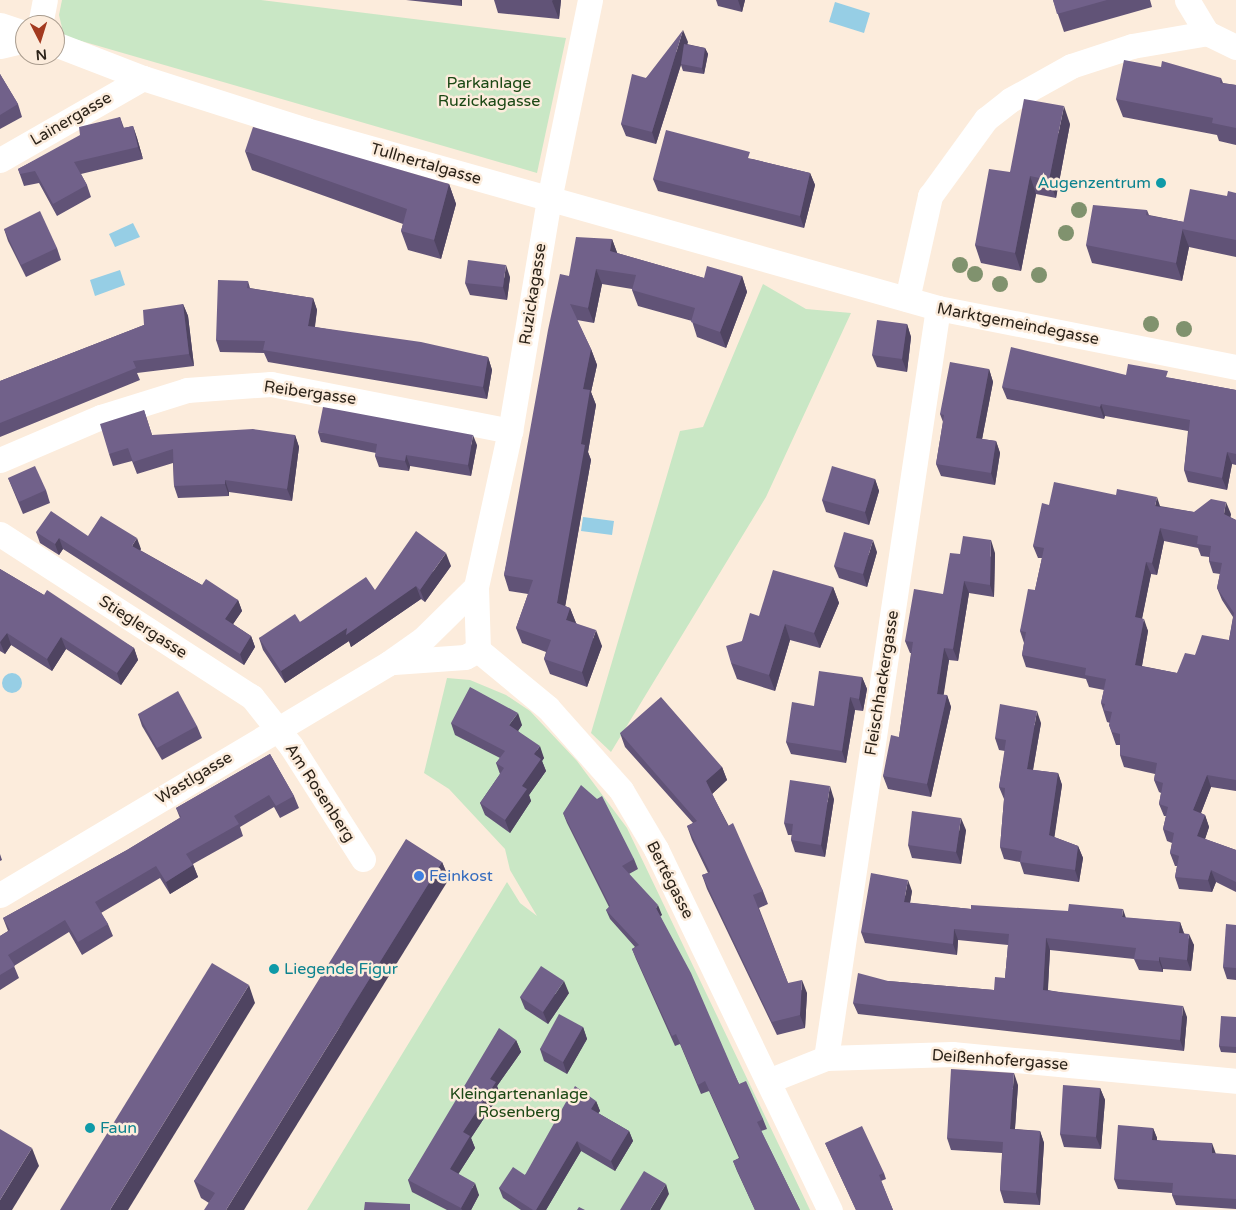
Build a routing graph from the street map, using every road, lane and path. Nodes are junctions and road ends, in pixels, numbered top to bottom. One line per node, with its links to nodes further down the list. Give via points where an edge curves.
1 (45, 0): 4 (street)
2 (590, 0): 14 (street, Ruzickagasse)
3 (1187, 0): 7 (street)
4 (42, 15)
5 (0, 25): 6 (street)
6 (15, 30)
7 (1207, 32): 10 (street); 16 (street, via 1135,45 1071,66 1016,95 986,119 930,196)
8 (15, 42): 9 (street)
9 (0, 46)
10 (1236, 47)
11 (65, 48): 12 (street, Tullnertalgasse)
12 (143, 78): 13 (street, Lainergasse); 14 (street, Tullnertalgasse)
13 (0, 160)
14 (549, 200): 15 (street, Tullnertalgasse); 19 (street, Ruzickagasse)
15 (802, 270): 16 (street, Marktgemeindegasse)
16 (907, 299): 17 (street, Marktgemeindegasse)
17 (938, 308): 18 (street, Marktgemeindegasse); 28 (street, Fleischhackergasse)
18 (1236, 367)
19 (510, 432): 20 (street, Reibergasse, via 271,384 187,390 101,417); 22 (street, Ruzickagasse)
20 (0, 460)
21 (0, 534): 25 (street, Stieglergasse, via 252,697)
22 (476, 587): 23 (street); 24 (street, Wastlgasse, via 423,639)
23 (478, 650): 24 (street, Wastlgasse, via 465,657); 29 (street, Bertégasse, via 548,708 621,790 656,849)
24 (389, 663): 25 (street, Wastlgasse)
25 (278, 727): 26 (street, Am Rosenberg); 27 (street, Wastlgasse)
26 (362, 859)
27 (0, 895)
28 (826, 1058): 29 (street, Deißenhofergasse); 30 (street, Deißenhofergasse, via 952,1054)
29 (768, 1081): 31 (street, Bertégasse)
30 (1236, 1082)
31 (830, 1210)

